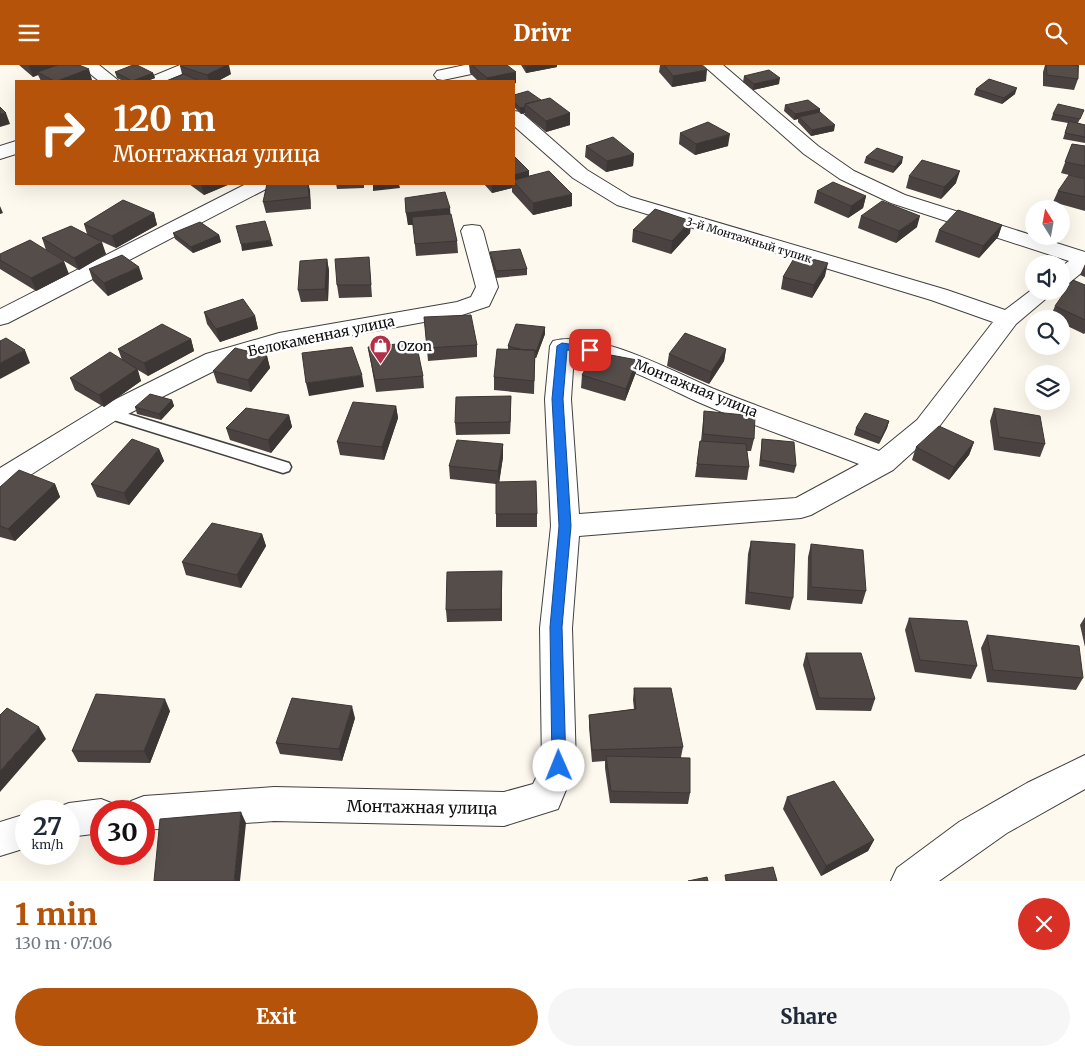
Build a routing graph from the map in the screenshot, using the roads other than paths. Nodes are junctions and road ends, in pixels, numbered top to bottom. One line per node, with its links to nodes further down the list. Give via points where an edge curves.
1 (88, 65): 6 (street)
2 (194, 65): 7 (street)
3 (489, 65): 5 (street)
4 (712, 65): 13 (street, via 811,150 847,175 898,199)
5 (443, 75)
6 (109, 80)
7 (159, 80)
8 (515, 117): 17 (street, 3-й Монтажный тупик, via 580,174 624,201 939,295)
9 (15, 147): 10 (street)
10 (0, 153)
11 (259, 185): 16 (street)
12 (472, 231): 18 (street, Белокаменная улица, via 487,287 481,301 462,308 278,341 215,359)
13 (1085, 259): 14 (street)
14 (1070, 271)
15 (1032, 300): 17 (street)
16 (0, 318)
17 (1008, 319): 19 (street, via 926,426)
18 (109, 413): 20 (lane); 21 (street, Белокаменная улица)
19 (883, 463): 22 (street, via 801,508); 22 (street, Монтажная улица, via 708,396 641,365 604,352 562,346 558,399)
20 (283, 467)
21 (0, 481)
22 (565, 526): 24 (street, Монтажная улица, via 556,627 559,766 545,797 504,809 274,804)
23 (1085, 771): 27 (street, via 1032,798 930,863)
24 (155, 812)
25 (15, 834): 26 (street)
26 (0, 839)
27 (910, 881)

